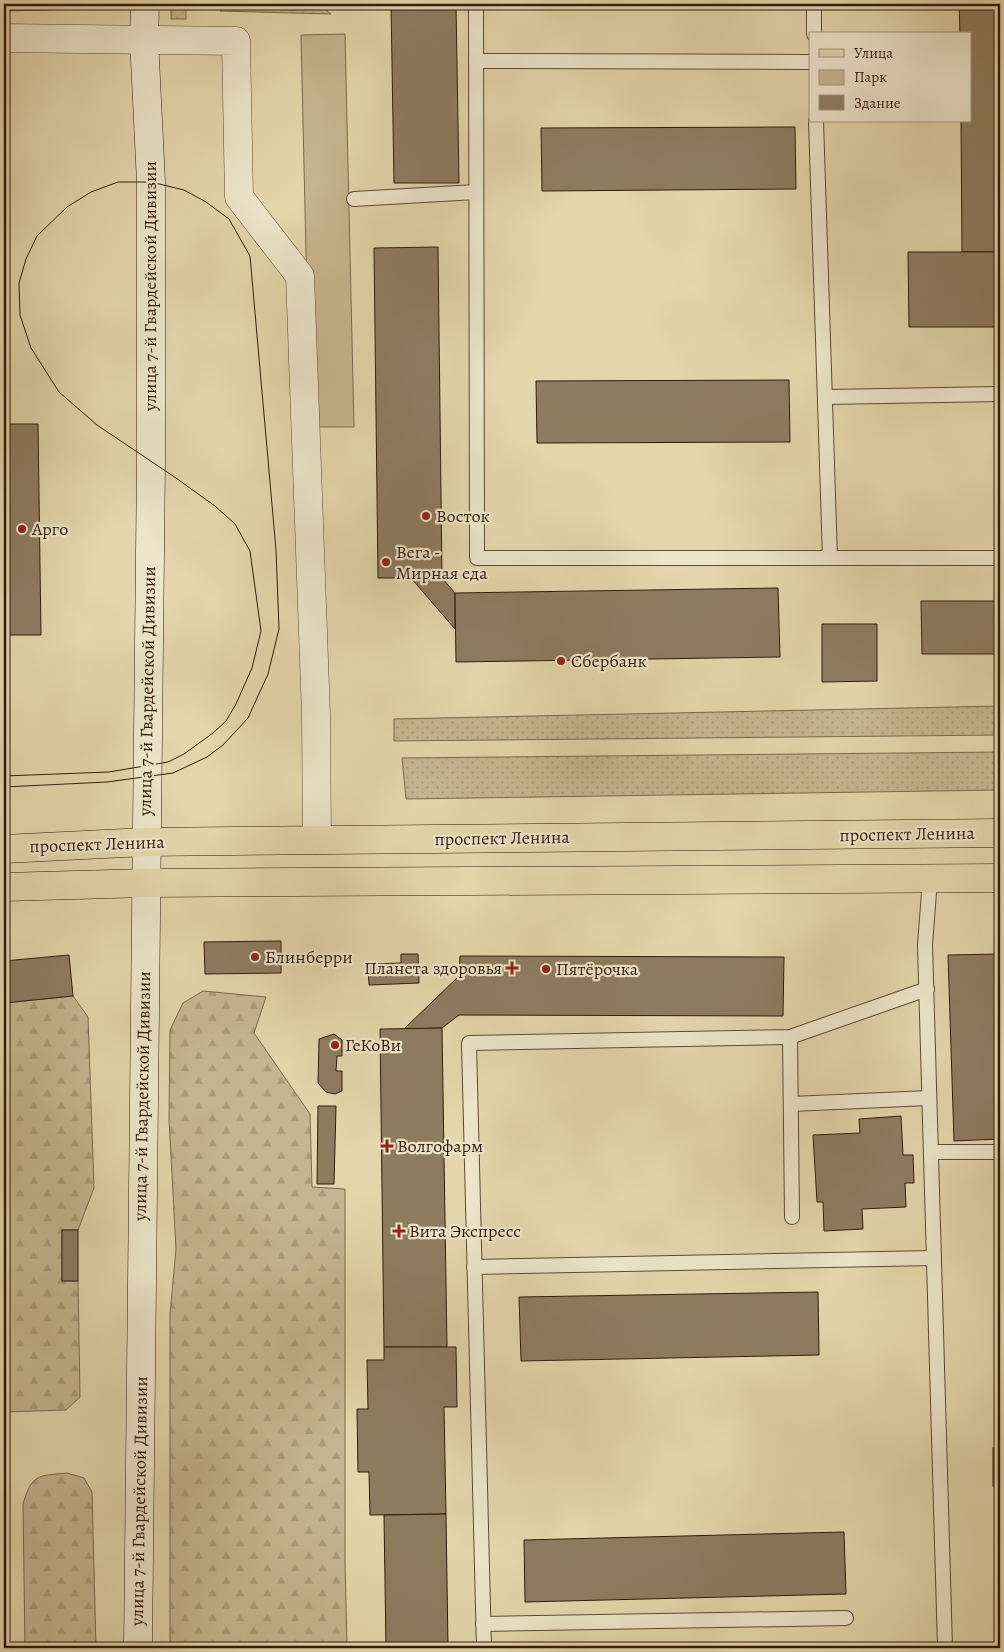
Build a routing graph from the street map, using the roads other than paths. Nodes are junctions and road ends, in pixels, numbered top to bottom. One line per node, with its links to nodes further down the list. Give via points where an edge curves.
1 (145, 4): 6 (main road, улица 7-й Гвардейской Дивизии)
2 (476, 4): 7 (lane)
3 (814, 4): 4 (lane)
4 (814, 32)
5 (4, 38): 6 (main road)
6 (144, 39): 17 (main road, via 236,41 239,197 300,276 316,715); 18 (main road, улица 7-й Гвардейской Дивизии, via 151,182 151,462)
7 (476, 61): 8 (lane); 10 (lane)
8 (809, 62)
9 (816, 122): 13 (lane)
10 (476, 192): 11 (lane); 14 (lane, via 477,558)
11 (354, 199)
12 (1000, 394): 13 (lane)
13 (826, 397): 14 (lane)
14 (830, 558): 15 (lane)
15 (1000, 558)
16 (1000, 833): 17 (main road, проспект Ленина)
17 (316, 840): 18 (main road, проспект Ленина)
18 (145, 842): 19 (main road, проспект Ленина); 22 (main road, улица 7-й Гвардейской Дивизии)
19 (4, 849)
20 (1000, 878): 21 (main road)
21 (930, 879): 22 (main road); 24 (lane, via 925,945)
22 (147, 883): 23 (main road); 35 (main road, улица 7-й Гвардейской Дивизии)
23 (4, 886)
24 (927, 989): 25 (lane); 26 (lane)
25 (790, 1038): 27 (lane); 32 (lane, via 469,1043)
26 (930, 1098): 27 (lane); 28 (lane)
27 (791, 1104): 30 (lane)
28 (931, 1152): 29 (lane); 31 (lane)
29 (1000, 1152)
30 (792, 1217)
31 (934, 1258): 32 (lane); 37 (lane)
32 (474, 1267): 34 (lane)
33 (846, 1618): 34 (lane)
34 (483, 1624): 36 (lane)
35 (138, 1648)
36 (484, 1648)
37 (944, 1648)

